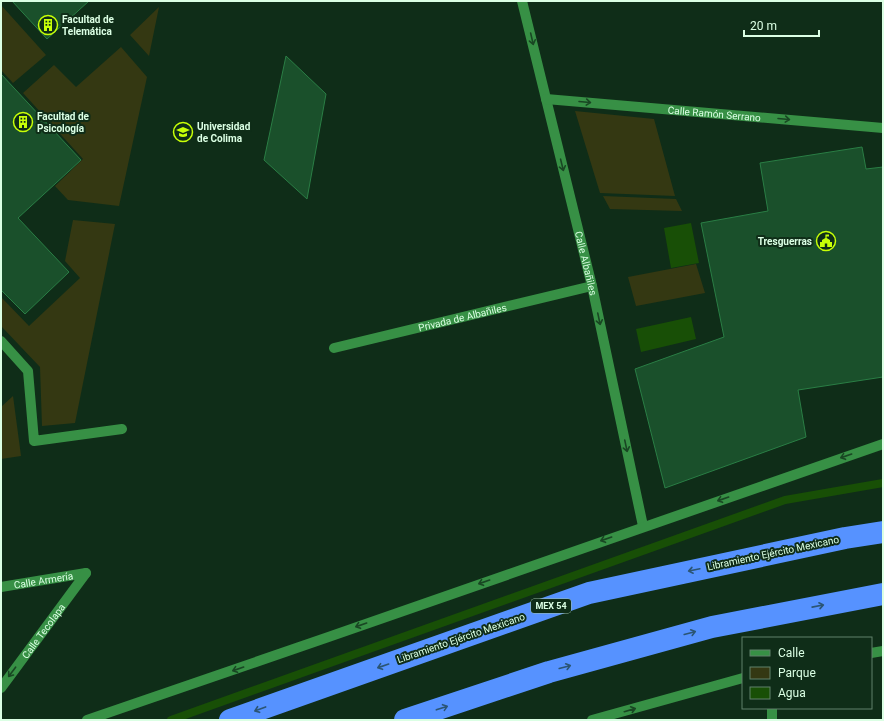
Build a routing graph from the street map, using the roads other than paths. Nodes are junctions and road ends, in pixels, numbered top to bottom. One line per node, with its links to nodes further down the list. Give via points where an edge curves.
1 (522, 1): 2 (street, Calle Albañiles, one-way to 2)
2 (546, 99): 3 (street, Calle Ramón Serrano, one-way to 3); 4 (street, Calle Albañiles, one-way to 4)
3 (883, 128)
4 (592, 286): 6 (street, Privada de Albañiles); 9 (street, Calle Albañiles, one-way to 9)
5 (1, 341): 7 (street, via 28,371 34,440)
6 (334, 348)
7 (122, 429)
8 (883, 444): 9 (street, one-way to 9)
9 (643, 526): 19 (street, one-way to 19)
10 (883, 532): 20 (highway, Libramiento Ejército Mexicano / MEX 54, one-way to 20, via 589,593)
11 (86, 574): 12 (street, Calle Armería); 17 (street, Calle Tecolapa, one-way to 17)
12 (1, 587)
13 (883, 594): 21 (highway, one-way to 13, via 549,672 712,627)
14 (883, 651): 15 (street)
15 (872, 653)
16 (742, 678): 22 (street, one-way to 16)
17 (1, 688)
18 (772, 709): 23 (street)
19 (87, 720)
20 (230, 720)
21 (405, 720)
22 (592, 720)
23 (772, 720)

